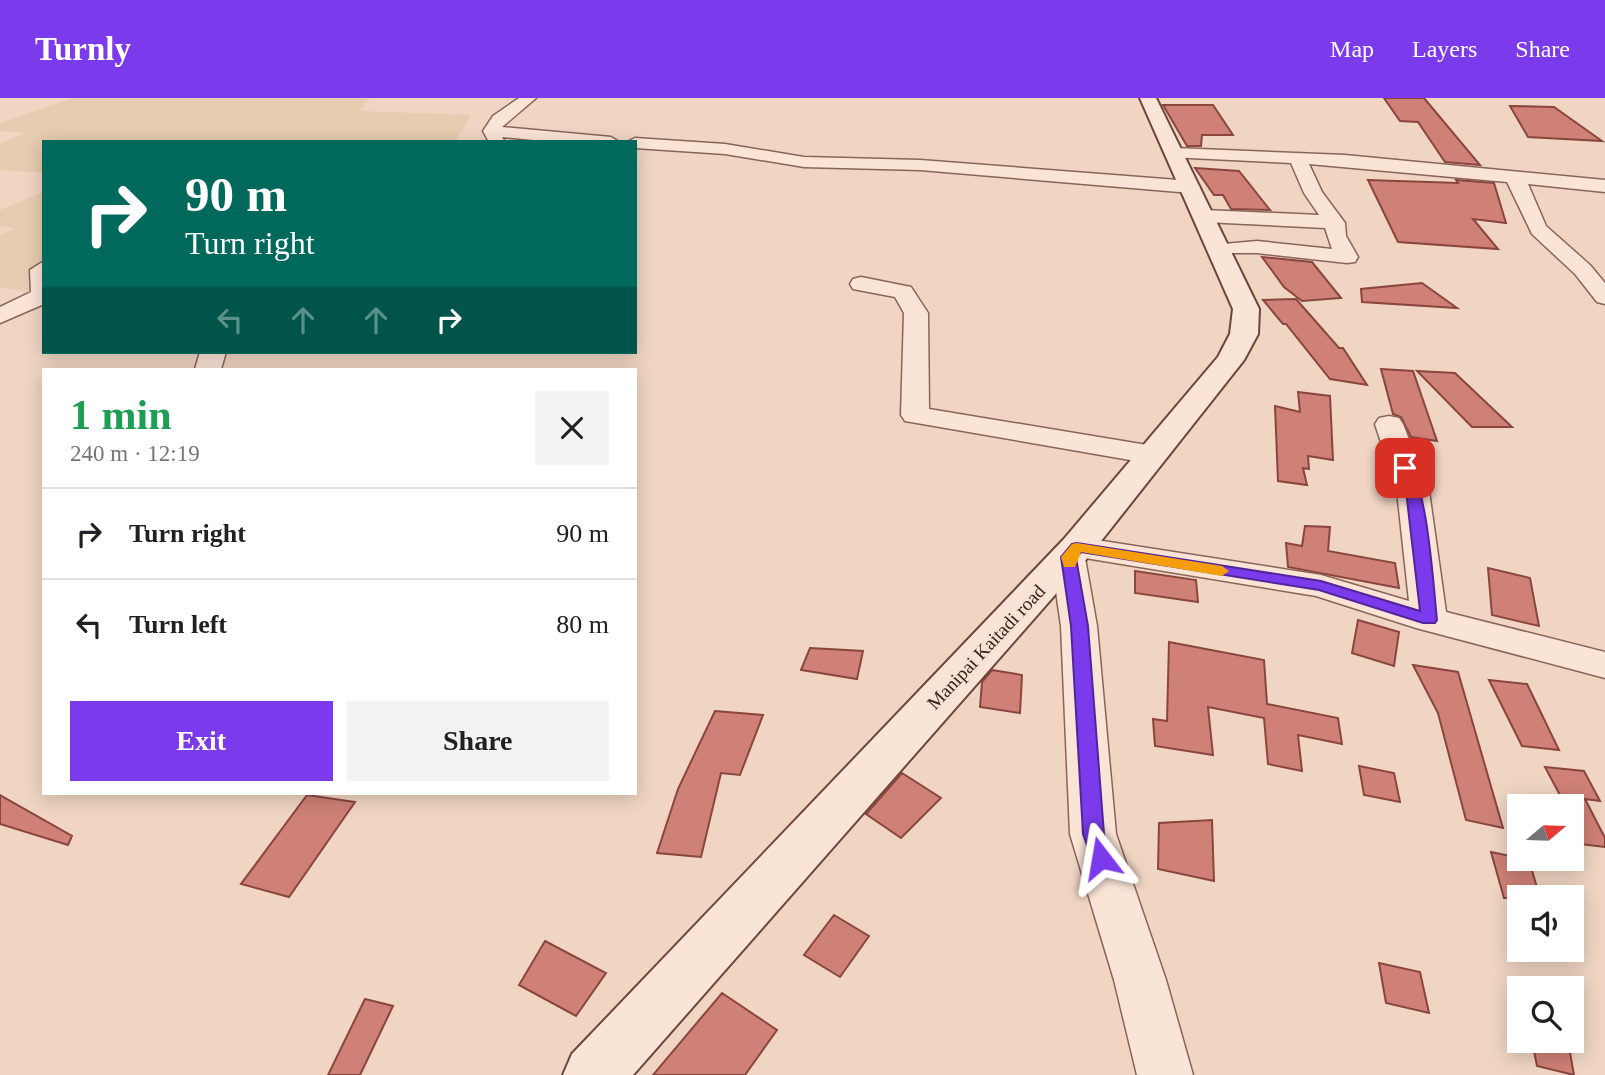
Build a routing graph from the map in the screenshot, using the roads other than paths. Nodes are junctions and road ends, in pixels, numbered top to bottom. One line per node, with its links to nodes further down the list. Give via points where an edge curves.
1 (529, 98): 3 (street, via 499,119)
2 (1148, 98): 6 (main road, Manipai Kaitadi road)
3 (494, 136): 4 (street)
4 (572, 140)
5 (637, 143): 10 (street, via 725,149 804,162 920,165)
6 (1175, 153): 7 (street); 10 (main road, Manipai Kaitadi road)
7 (1297, 157): 8 (street); 11 (street, via 1313,193)
8 (1513, 177): 9 (street); 14 (street, via 1526,191 1529,212 1539,230)
9 (1605, 186)
10 (1205, 217): 11 (street); 11 (street, via 1257,247 1348,257); 17 (main road, Manipai Kaitadi road, via 1247,309 1244,334 1230,360)
11 (1334, 222)
12 (861, 284): 17 (street, via 903,292 916,313 915,415)
13 (42, 295): 15 (street)
14 (1605, 297)
15 (0, 316)
16 (1389, 424): 19 (street, via 1413,491)
17 (1153, 455): 18 (main road, Manipai Kaitadi road)
18 (1073, 552): 19 (street, via 1321,586); 21 (main road, Manipai Kaitadi road); 22 (street, via 1093,834)
19 (1429, 620): 20 (street)
20 (1605, 665)
21 (593, 1075)
22 (1166, 1075)

